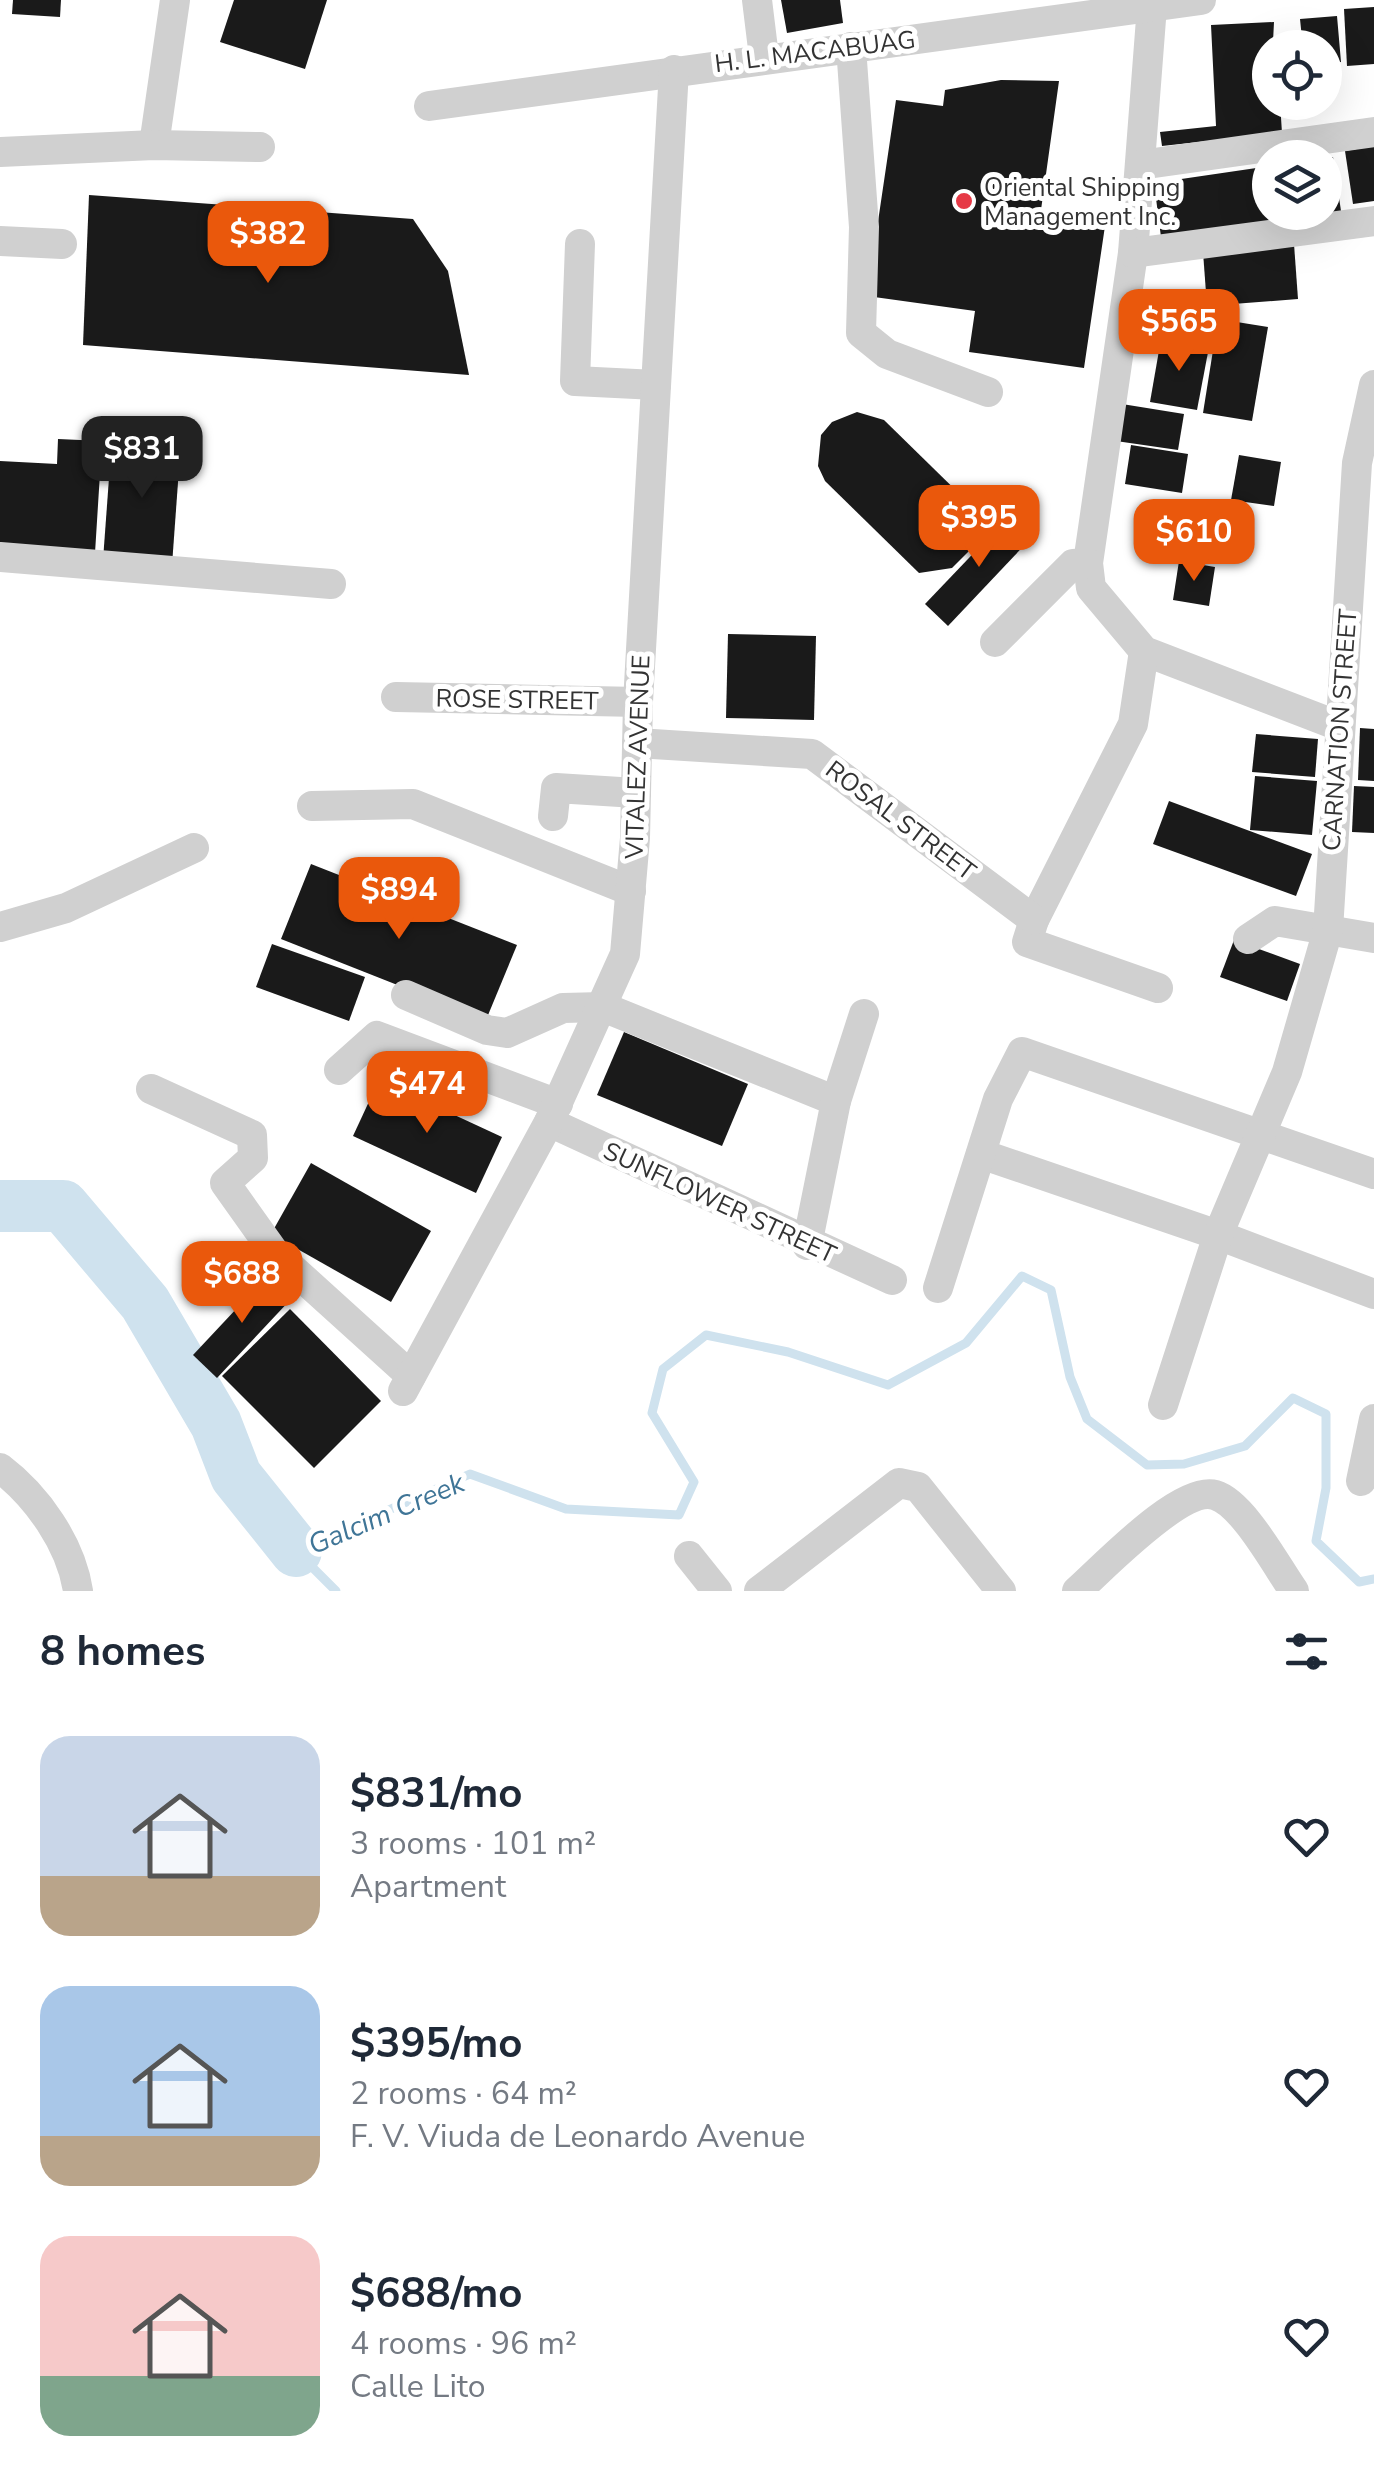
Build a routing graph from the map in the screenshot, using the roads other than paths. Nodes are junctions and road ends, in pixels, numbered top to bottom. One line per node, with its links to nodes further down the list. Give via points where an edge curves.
1 (175, 0): 10 (street)
2 (757, 0): 6 (street)
3 (1202, 0): 4 (street, H. L. MACABUAG)
4 (1152, 6): 5 (street, H. L. MACABUAG); 13 (street)
5 (851, 47): 6 (street, H. L. MACABUAG); 21 (street, via 864,227 861,334 886,354)
6 (764, 57): 7 (street, H. L. MACABUAG)
7 (674, 70): 8 (street, H. L. MACABUAG); 20 (street, VITALEZ AVENUE)
8 (428, 106)
9 (1374, 132): 13 (street)
10 (154, 145): 11 (street); 12 (street)
11 (260, 146)
12 (0, 152)
13 (1140, 165): 18 (street)
14 (1374, 221): 18 (street)
15 (0, 241): 16 (street)
16 (62, 244)
17 (580, 244): 20 (street, via 575,381)
18 (1133, 252): 23 (street)
19 (1374, 384): 29 (street, CARNATION STREET, via 1357,463)
20 (656, 385): 28 (street, VITALEZ AVENUE)
21 (988, 392)
22 (0, 557): 24 (street)
23 (1088, 563): 25 (street, via 1073,564); 26 (street, via 1091,588)
24 (331, 584)
25 (995, 642)
26 (1144, 651): 29 (street); 38 (street, via 1133,724)
27 (396, 697): 28 (street, ROSE STREET)
28 (638, 702): 30 (street, VITALEZ AVENUE)
29 (1339, 726): 37 (street, CARNATION STREET)
30 (637, 743): 31 (street, VITALEZ AVENUE); 38 (street, ROSAL STREET, via 812,754)
31 (636, 793): 33 (street, via 556,788); 35 (street, VITALEZ AVENUE)
32 (312, 806): 35 (street, via 413,804)
33 (554, 816)
34 (194, 848): 36 (street, via 66,908)
35 (630, 890): 43 (street, VITALEZ AVENUE, via 625,954)
36 (0, 927)
37 (1328, 930): 39 (street, via 1276,921); 40 (street); 49 (street, CARNATION STREET, via 1287,1072)
38 (1031, 931): 41 (street, ROSAL STREET)
39 (1248, 938)
40 (1374, 938)
41 (1158, 988)
42 (406, 994): 43 (street, via 507,1034 563,1008)
43 (604, 1008): 47 (street); 48 (street, VITALEZ AVENUE)
44 (864, 1014): 47 (street)
45 (339, 1070): 48 (street, SUNFLOWER STREET, via 376,1036)
46 (151, 1089): 48 (street, VITALEZ AVENUE, via 252,1135 253,1158 226,1183 274,1252 407,1384)
47 (836, 1102): 53 (street)
48 (554, 1113): 53 (street, SUNFLOWER STREET)
49 (1259, 1132): 50 (street, via 1022,1052); 51 (street); 52 (street, CARNATION STREET)
50 (981, 1154): 52 (street); 55 (street)
51 (1374, 1174)
52 (1218, 1235): 56 (street); 57 (street, CARNATION STREET)
53 (808, 1244): 54 (street, SUNFLOWER STREET)
54 (892, 1280)
55 (938, 1288)
56 (1374, 1294)
57 (1163, 1406)
58 (1374, 1419): 60 (street)
59 (0, 1468): 62 (street, via 52,1526 75,1570)
60 (1361, 1480)
61 (689, 1556): 63 (street)
62 (78, 1591)
63 (717, 1591)
64 (758, 1591): 65 (street, via 899,1483 918,1487)
65 (1001, 1591)
66 (1077, 1591): 67 (street, via 1197,1495 1216,1495 1240,1513)
67 (1294, 1591)

